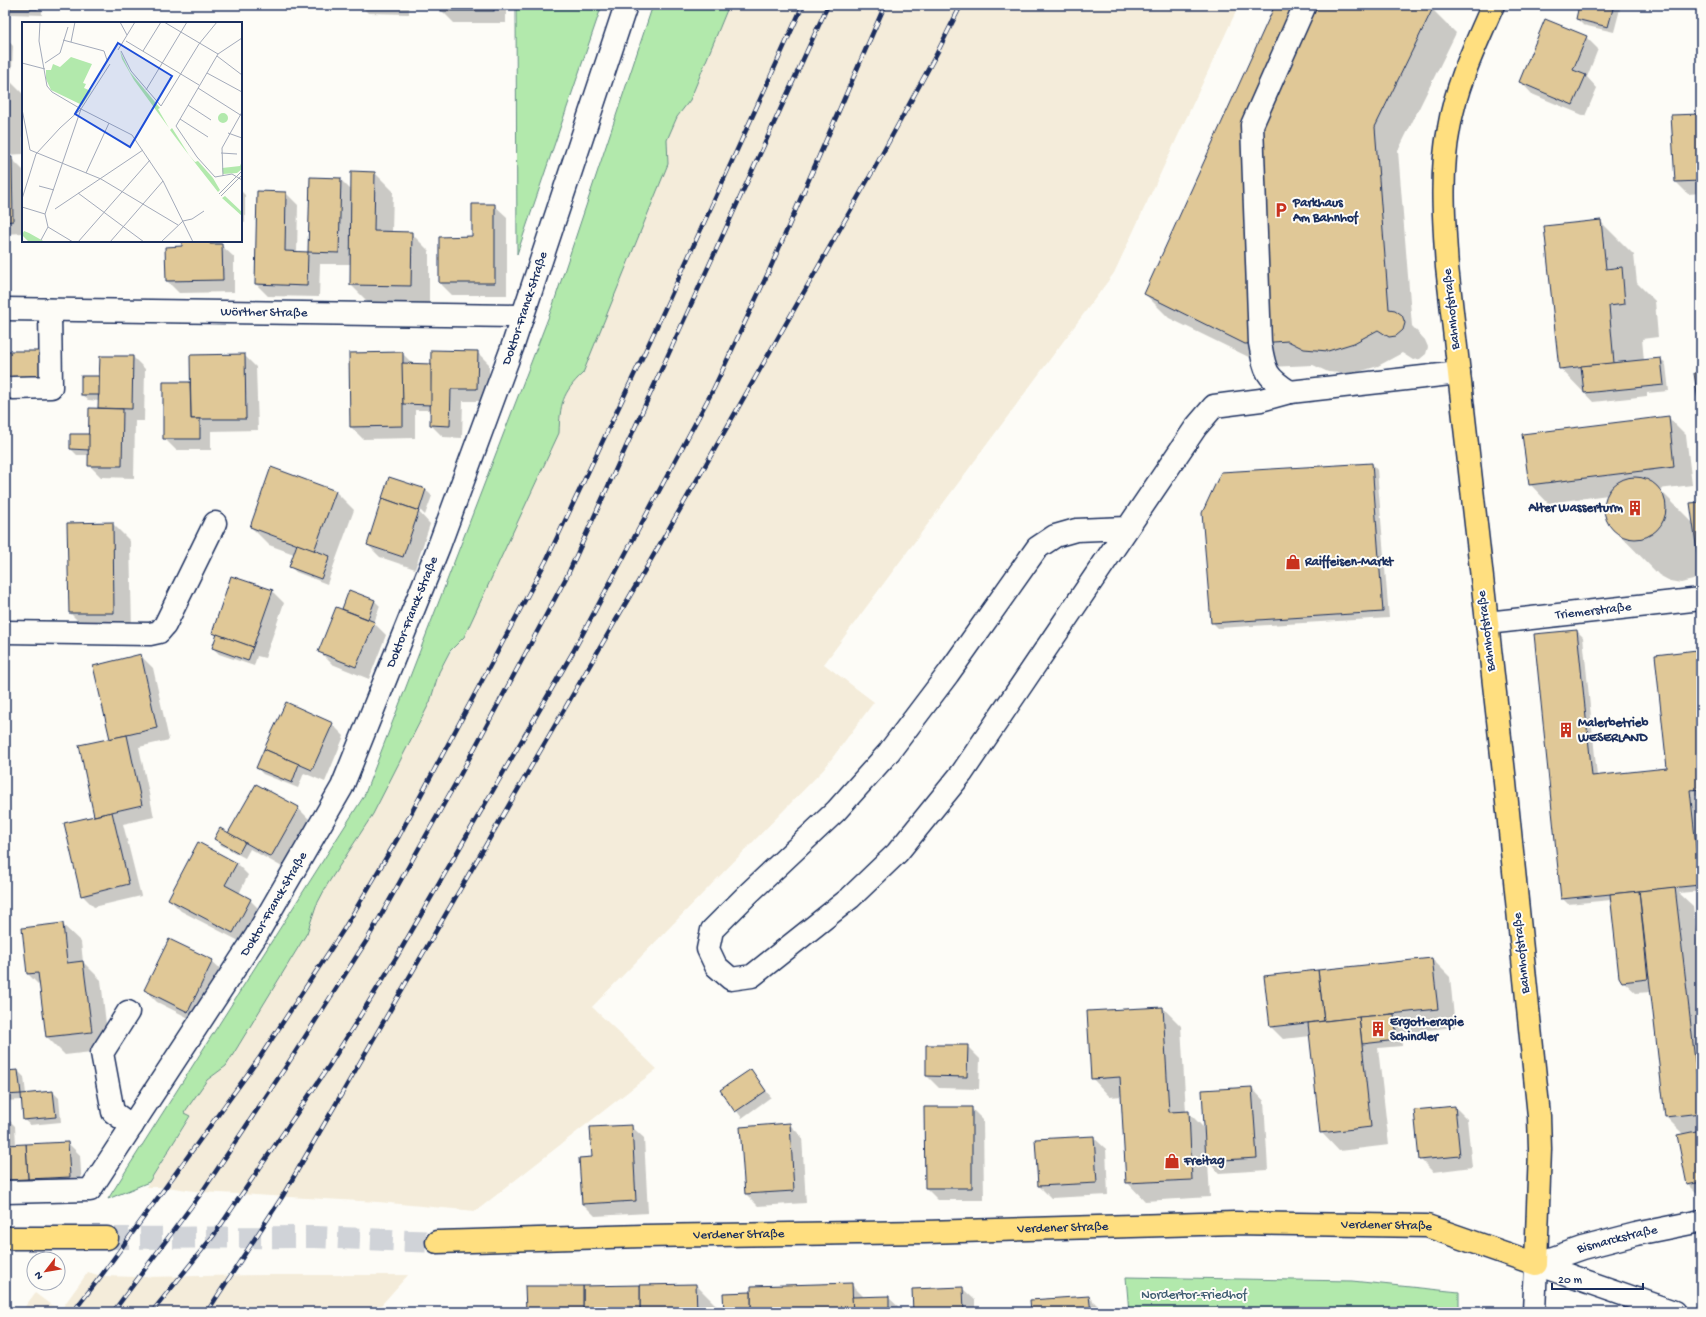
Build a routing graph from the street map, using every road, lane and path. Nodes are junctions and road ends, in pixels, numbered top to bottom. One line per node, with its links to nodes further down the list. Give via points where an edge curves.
1 (626, 5): 6 (street, Doktor-Franck-Straße)
2 (1305, 5): 9 (street, via 1252,125 1260,343 1264,364 1272,381)
3 (1492, 5): 7 (main road, Bahnhofstraße, via 1462,80 1449,128 1444,168 1447,267)
4 (5, 310): 5 (street, Wörther Straße)
5 (50, 310): 6 (street, Wörther Straße); 8 (street, via 51,387)
6 (522, 316): 16 (street, Doktor-Franck-Straße, via 439,546 342,787 256,936)
7 (1459, 373): 9 (street); 13 (main road, Bahnhofstraße)
8 (13, 388)
9 (1290, 392): 11 (street, via 1261,400 1214,406 1196,427)
10 (215, 523): 14 (street, via 166,625 159,632)
11 (1127, 528): 11 (street, via 962,773 897,853 850,898 752,976 731,979 716,966 708,950 712,930 836,811 889,752 1037,548 1055,536 1076,530)
12 (1701, 599): 13 (street, Triemerstraße)
13 (1487, 624): 22 (main road, Bahnhofstraße, via 1539,1116)
14 (5, 632)
15 (128, 1012): 16 (street, via 102,1053 113,1112)
16 (132, 1126): 17 (street, Doktor-Franck-Straße, via 90,1190)
17 (5, 1192)
18 (1701, 1221): 22 (street, Bismarckstraße, via 1582,1248)
19 (5, 1238): 20 (main road)
20 (107, 1238)
21 (437, 1242): 22 (main road, Verdener Straße, via 1235,1223 1427,1226)
22 (1536, 1264): 23 (street); 24 (street, Verdener Straße)
23 (1534, 1312)
24 (1674, 1312)

